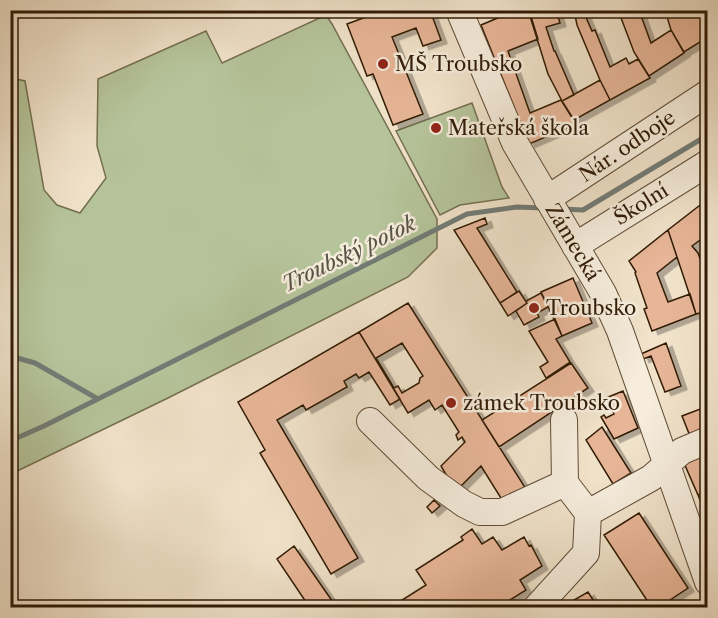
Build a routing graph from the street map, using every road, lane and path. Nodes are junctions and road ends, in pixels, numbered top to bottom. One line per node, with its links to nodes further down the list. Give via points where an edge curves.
1 (459, 10): 4 (street, Zámecká, via 515,143)
2 (708, 93): 4 (street, Nár. odboje)
3 (708, 163): 5 (street, Školní)
4 (553, 209): 5 (street, Zámecká)
5 (575, 246): 9 (street, Zámecká, via 603,292 620,331)
6 (564, 420): 10 (street)
7 (370, 421): 10 (street, via 428,478 480,512 502,512)
8 (708, 440): 9 (street)
9 (667, 462): 11 (street, via 651,478); 12 (street, Zámecká)
10 (565, 483): 11 (street)
11 (588, 513): 13 (street, via 586,553)
12 (708, 582)
13 (536, 608)

